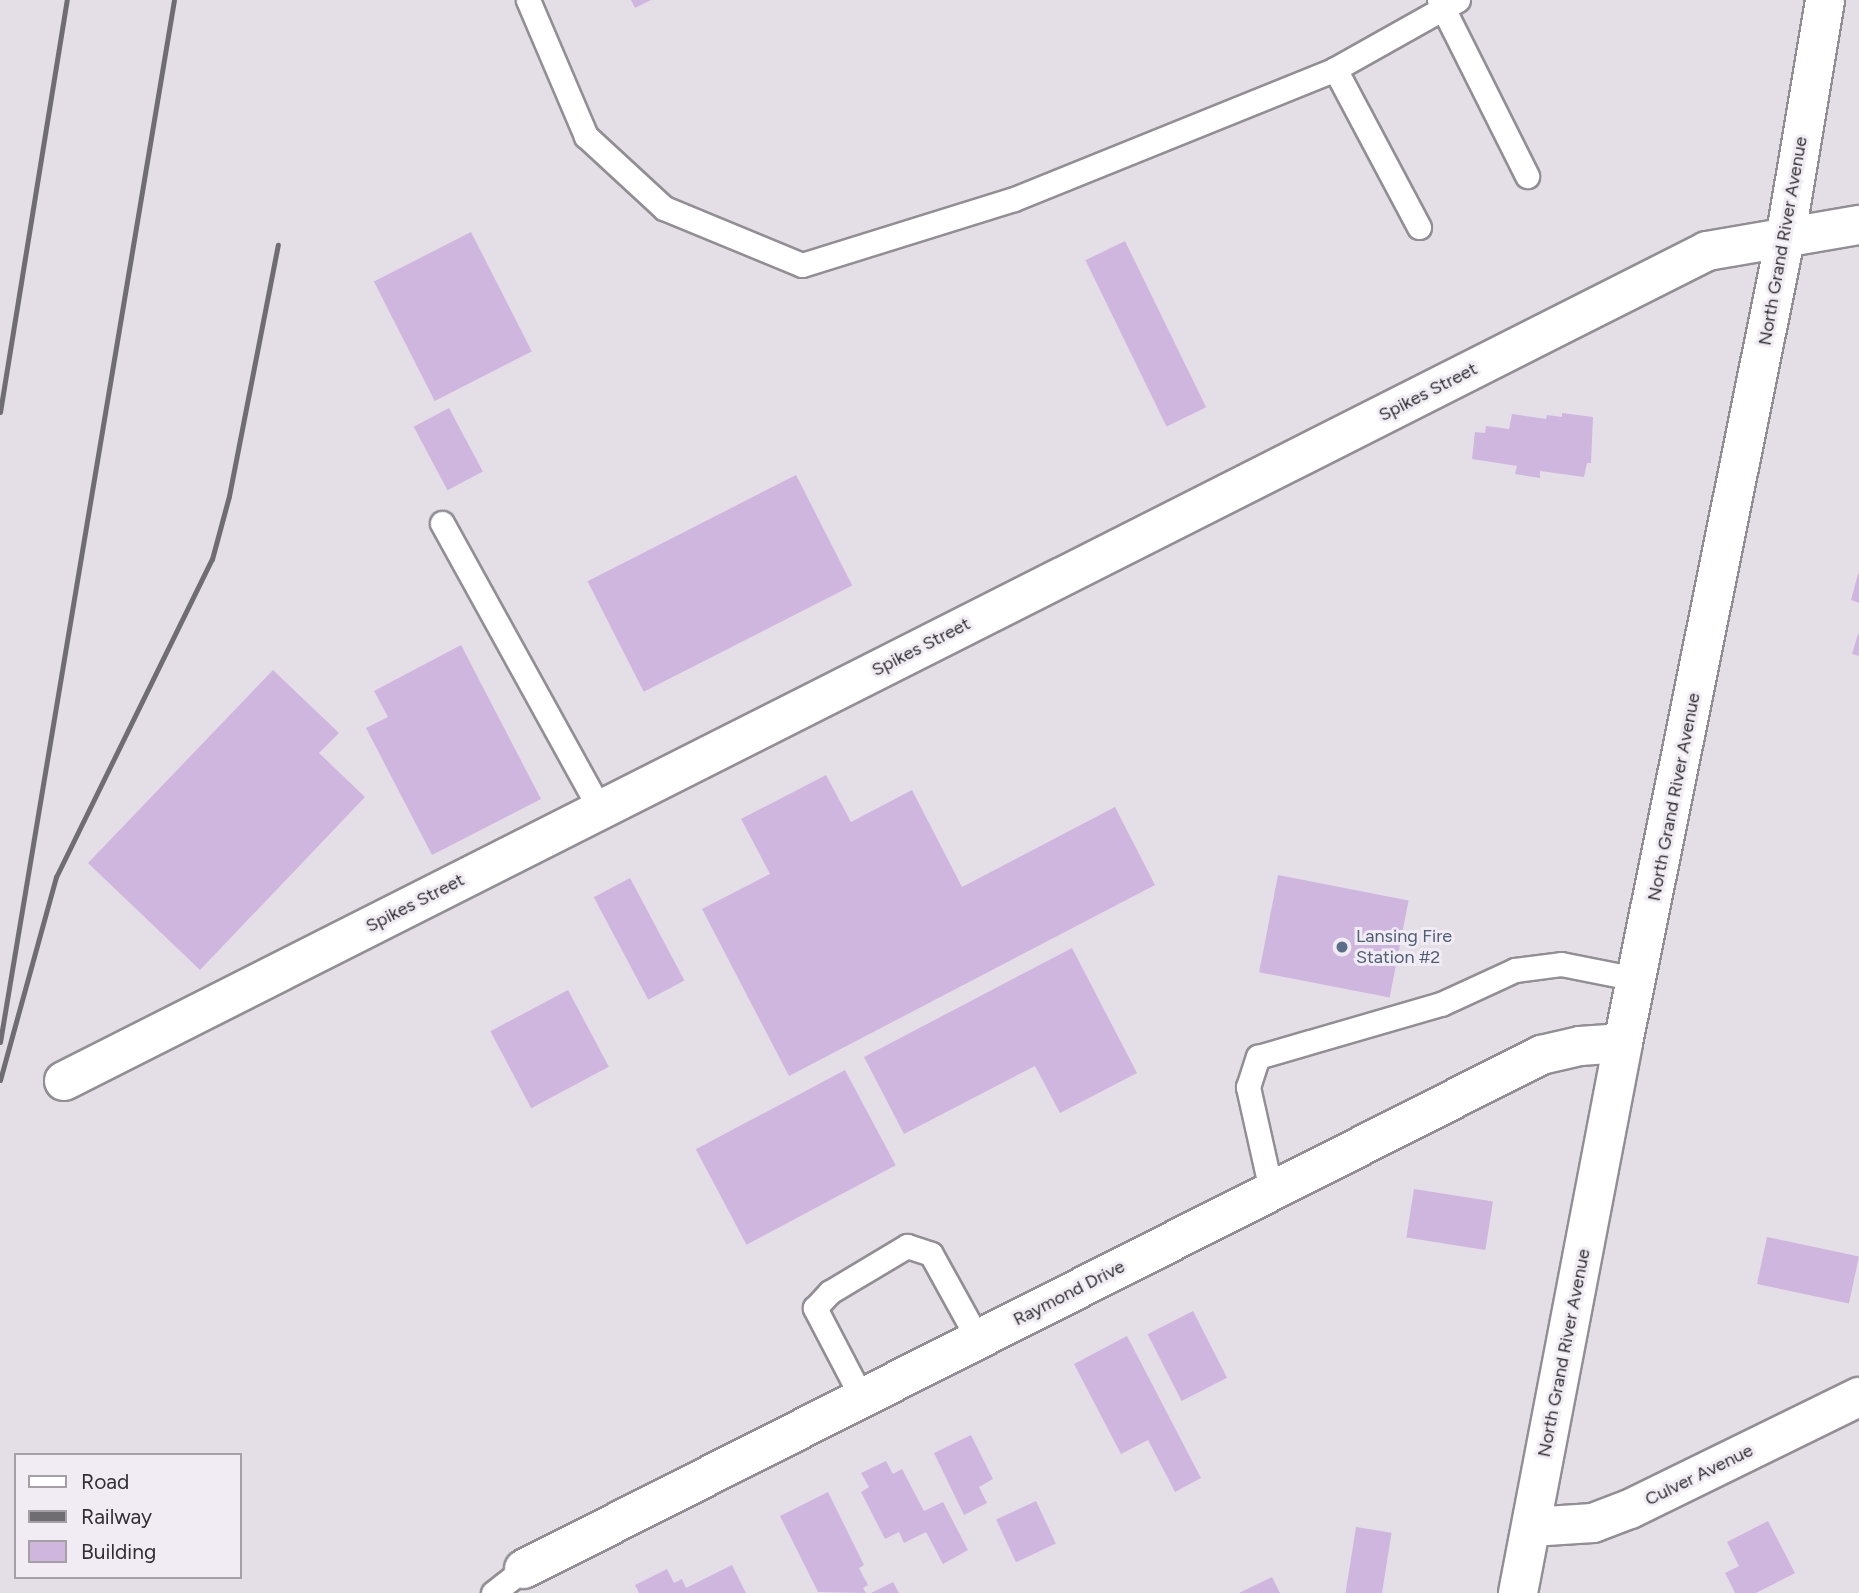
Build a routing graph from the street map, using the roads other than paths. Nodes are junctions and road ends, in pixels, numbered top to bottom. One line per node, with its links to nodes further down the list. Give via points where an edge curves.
1 (528, 0): 4 (lane, via 586,136 664,208 802,265 1014,199)
2 (1825, 0): 8 (street, North Grand River Avenue)
3 (1447, 3): 4 (lane); 5 (lane)
4 (1335, 69): 7 (lane)
5 (1527, 176)
6 (1859, 225): 8 (street, Spikes Street)
7 (1419, 227)
8 (1786, 234): 10 (street, Spikes Street, via 1707,251); 11 (street, North Grand River Avenue)
9 (442, 523): 10 (lane)
10 (600, 809): 13 (street, Spikes Street)
11 (1637, 979): 12 (street, North Grand River Avenue); 14 (lane, via 1561,964 1515,970 1441,1004 1258,1057 1248,1087)
12 (1623, 1043): 14 (street, Raymond Drive, via 1541,1055); 18 (street, North Grand River Avenue)
13 (64, 1081)
14 (1271, 1190): 15 (street, Raymond Drive)
15 (978, 1339): 17 (street, Raymond Drive); 17 (lane, via 931,1254 907,1246 830,1292 815,1308)
16 (1859, 1397): 18 (street, Culver Avenue, via 1630,1509 1593,1523)
17 (862, 1398): 19 (street, Raymond Drive)
18 (1531, 1527): 21 (street, North Grand River Avenue)
19 (524, 1569): 20 (lane)
20 (493, 1593)
21 (1518, 1593)

